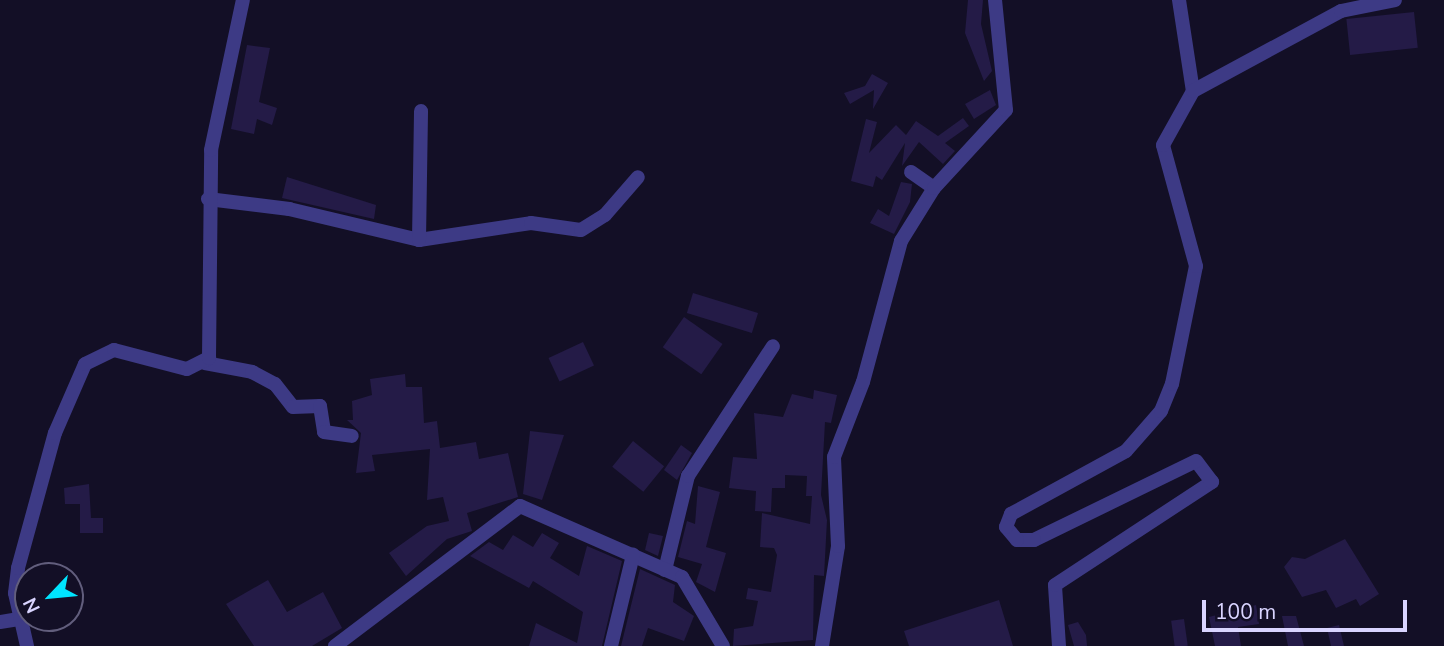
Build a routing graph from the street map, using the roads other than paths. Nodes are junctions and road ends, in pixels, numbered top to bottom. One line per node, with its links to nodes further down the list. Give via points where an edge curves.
1 (243, 0): 10 (street, via 211,150)
2 (995, 0): 9 (street, via 1006,110)
3 (1179, 0): 5 (street)
4 (1395, 0): 5 (street, via 1341,11)
5 (1193, 91): 22 (street, via 1161,149 1196,266 1172,384 1161,411 1126,451 1011,514 1006,527 1017,540 1034,540 1196,461 1212,482 1055,584)
6 (421, 111): 11 (street)
7 (911, 172): 9 (street)
8 (638, 177): 11 (street, via 605,215 581,230 531,223)
9 (934, 188): 21 (street, via 901,241 863,382 834,457 838,546)
10 (208, 199): 11 (street, via 289,209); 13 (street, via 211,331)
11 (419, 240)
12 (773, 346): 17 (street, via 688,476)
13 (205, 363): 14 (street, via 252,372 275,384 293,407 320,406 324,432); 16 (street, via 187,369 114,350 85,364 55,433)
14 (352, 436)
15 (633, 555): 17 (street); 18 (street, via 515,507); 19 (street)
16 (20, 562)
17 (665, 570): 20 (street, via 688,583)
18 (335, 646)
19 (611, 646)
20 (723, 646)
21 (822, 646)
22 (1059, 646)

